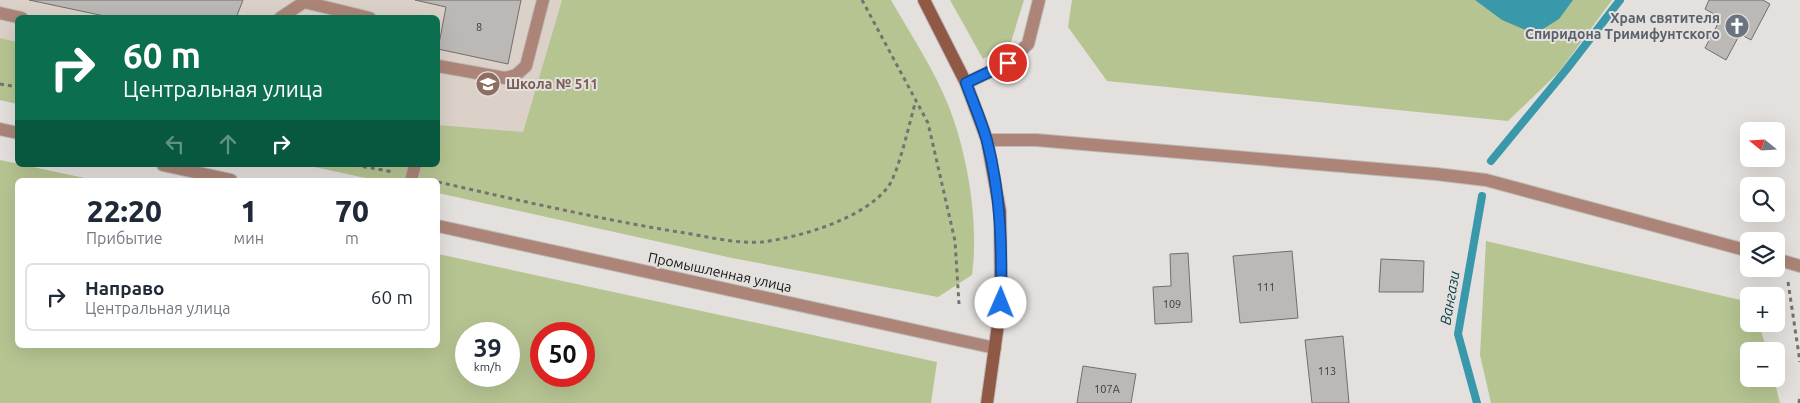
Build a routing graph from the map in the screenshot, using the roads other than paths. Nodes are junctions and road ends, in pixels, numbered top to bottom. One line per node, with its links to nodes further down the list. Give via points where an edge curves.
1 (543, 0): 8 (street, via 526,66 516,75 505,78)
2 (924, 0): 9 (main road)
3 (1039, 0): 9 (street, via 1028,44 1008,63)
4 (0, 13): 7 (street)
5 (284, 15): 6 (street, via 304,2)
6 (358, 15)
7 (15, 16)
8 (440, 66)
9 (966, 83): 12 (main road)
10 (0, 129): 11 (street)
11 (15, 132)
12 (987, 140): 16 (street, via 1036,140 1486,180); 19 (main road, via 1000,211 1001,303)
13 (172, 167): 14 (street)
14 (222, 178)
15 (440, 226): 19 (street, Промышленная улица)
16 (1740, 249)
17 (1785, 261): 18 (street)
18 (1800, 266)
19 (995, 348): 20 (main road)
20 (988, 403)

